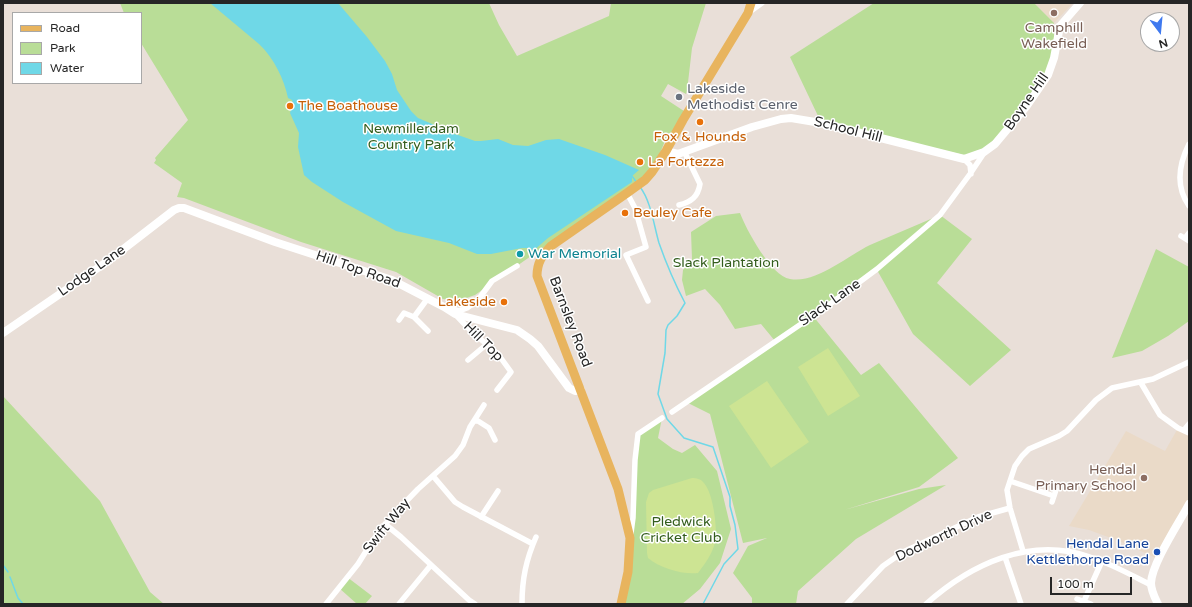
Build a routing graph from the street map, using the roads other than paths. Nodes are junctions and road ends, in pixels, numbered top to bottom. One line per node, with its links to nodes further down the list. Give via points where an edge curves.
1 (750, 3): 4 (main road, Barnsley Road)
2 (762, 3): 4 (street)
3 (1080, 3): 8 (street, Boyne Hill, via 1060,26 1048,75 1004,134)
4 (748, 13): 6 (main road, Barnsley Road)
5 (1189, 144): 13 (street, via 1180,169 1179,181)
6 (666, 151): 7 (street, School Hill, via 678,154); 11 (main road, Barnsley Road, via 652,172)
7 (684, 152): 9 (street, School Hill, via 761,124 791,118 810,120); 12 (street, via 700,184 696,196 691,201)
8 (984, 152): 9 (street); 10 (street, Slack Lane)
9 (964, 159): 10 (street, via 970,166)
10 (970, 174): 33 (street, Slack Lane, via 940,215 877,269)
11 (627, 193): 19 (street, via 635,208 646,247 626,255); 31 (main road, Barnsley Road, via 551,246 538,265 537,276)
12 (679, 205)
13 (1189, 206)
14 (179, 208): 18 (street, Hill Top Road, via 392,280); 25 (street, Lodge Lane, via 108,261)
15 (1189, 233): 16 (street)
16 (1185, 238)
17 (517, 266): 20 (street, via 492,281 478,300 467,308 459,311)
18 (428, 298): 20 (street, Hill Top Road); 22 (street)
19 (648, 301)
20 (444, 307): 21 (street, Hill Top Road)
21 (455, 314): 26 (street, Hill Top); 31 (street, Hill Top Road, via 517,330 534,343 569,388)
22 (414, 317): 23 (street, via 404,313); 24 (street)
23 (399, 320)
24 (428, 331)
25 (3, 333)
26 (487, 344): 27 (street); 30 (street, Hill Top, via 511,372)
27 (468, 360)
28 (1189, 362): 29 (street)
29 (1141, 383): 37 (street, via 1160,415); 42 (street, via 1112,388 1104,393 1067,431 1030,449 1022,456)
30 (497, 390)
31 (581, 390): 52 (main road, Barnsley Road, via 618,489)
32 (484, 405): 35 (street, Swift Way)
33 (672, 412)
34 (662, 418): 52 (street, via 638,434)
35 (474, 421): 38 (street, via 489,428); 40 (street, Swift Way)
36 (1189, 424): 37 (street)
37 (1186, 432)
38 (495, 440)
39 (449, 450): 40 (street)
40 (455, 456): 41 (street, Swift Way)
41 (433, 476): 49 (street, via 455,502); 50 (street, Swift Way)
42 (1010, 481): 46 (street, via 1055,493); 48 (street, via 1007,490)
43 (498, 491): 45 (street)
44 (488, 492): 45 (street)
45 (494, 497): 49 (street)
46 (1052, 502)
47 (1189, 504): 58 (street, via 1158,559)
48 (1010, 508): 54 (street); 66 (street, Dodworth Drive, via 978,517 903,552 883,566)
49 (481, 517): 53 (street)
50 (385, 524): 57 (street); 62 (street, Swift Way, via 358,564)
51 (536, 537): 53 (street)
52 (630, 538): 65 (main road, Barnsley Road, via 628,572)
53 (533, 544): 64 (street, via 523,575)
54 (1023, 551): 55 (street); 56 (street, via 1066,551)
55 (1005, 557): 67 (street, via 962,577); 68 (street)
56 (1102, 561): 58 (street); 60 (street)
57 (431, 565): 61 (street); 63 (street)
58 (1151, 585): 70 (street)
59 (1077, 598): 60 (street)
60 (1084, 601): 69 (street)
61 (472, 603)
62 (326, 604)
63 (399, 604)
64 (522, 604)
65 (621, 604)
66 (847, 604)
67 (926, 604)
68 (1021, 604)
69 (1091, 604)
70 (1158, 604)

